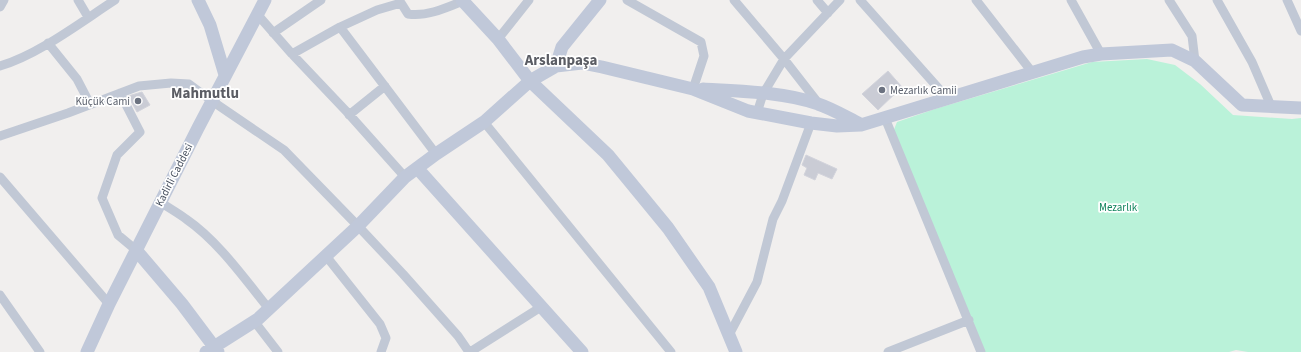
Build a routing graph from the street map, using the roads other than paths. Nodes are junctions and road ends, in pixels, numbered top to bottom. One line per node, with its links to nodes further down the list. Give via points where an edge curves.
1 (4, 0): 21 (street)
2 (78, 0): 24 (street)
3 (115, 0): 24 (street)
4 (198, 0): 37 (street, via 210,25)
5 (265, 0): 23 (street, Kadirli Caddesi)
6 (321, 0): 27 (street)
7 (529, 0): 28 (street)
8 (600, 0): 35 (street, via 562,47)
9 (627, 0): 40 (street, via 701,42 704,56)
10 (734, 0): 32 (street)
11 (817, 0): 22 (street)
12 (840, 0): 22 (street)
13 (860, 0): 43 (street)
14 (976, 0): 36 (street)
15 (1071, 0): 31 (street)
16 (1169, 0): 33 (street, via 1192,36)
17 (1217, 0): 47 (street, via 1252,62)
18 (1287, 0): 26 (street)
19 (462, 1): 20 (street, via 416,16 408,14); 28 (street)
20 (400, 2): 25 (street)
21 (0, 7)
22 (828, 13): 32 (street)
23 (257, 14): 27 (street); 37 (street, Kadirli Caddesi)
24 (88, 17): 29 (street)
25 (340, 27): 30 (street); 39 (street)
26 (1301, 31)
27 (273, 33): 30 (street)
28 (498, 39): 38 (street)
29 (48, 43): 34 (street); 45 (street, via 77,79)
30 (292, 54): 50 (street)
31 (1101, 54): 33 (street, via 1172,50); 36 (street)
32 (784, 59): 42 (street); 46 (street)
33 (1195, 61): 47 (street, via 1242,105)
34 (0, 66)
35 (556, 66): 38 (street); 40 (street, via 582,63)
36 (1032, 72): 43 (street)
37 (225, 75): 44 (street, Kadirli Caddesi)
38 (530, 81): 52 (street); 70 (street, via 608,155 668,228 709,287)
39 (385, 86): 50 (street); 56 (street)
40 (693, 88): 42 (street); 49 (street)
41 (120, 93): 44 (street, via 139,86 189,84); 45 (street); 62 (street, via 140,132 117,155 102,198 118,235)
42 (763, 94): 46 (street, via 798,98); 49 (street)
43 (948, 99): 51 (street)
44 (212, 101): 60 (street, Kadirli Caddesi); 61 (street, via 284,150)
45 (90, 104): 55 (street)
46 (818, 104): 54 (street)
47 (1271, 106): 48 (street)
48 (1301, 108)
49 (757, 113): 53 (street)
50 (349, 115): 59 (street)
51 (885, 118): 54 (street); 68 (street)
52 (484, 122): 56 (street); 78 (street)
53 (811, 123): 54 (street); 70 (street, via 773,219 757,282)
54 (861, 125)
55 (0, 136)
56 (436, 154): 57 (street)
57 (418, 169): 59 (street); 66 (street)
58 (0, 177): 65 (street)
59 (405, 177): 61 (street)
60 (160, 202): 62 (street, Kadirli Caddesi); 67 (street, via 187,219 211,241)
61 (358, 226): 63 (street); 76 (street)
62 (136, 250): 65 (street, Kadirli Caddesi); 71 (street, via 182,304)
63 (326, 256): 67 (street); 75 (street, via 380,324 386,338)
64 (0, 295): 72 (street)
65 (109, 304): 73 (street, Kadirli Caddesi)
66 (541, 307): 76 (street); 77 (street)
67 (269, 309): 69 (street)
68 (969, 320): 80 (street); 81 (street)
69 (254, 321): 71 (street); 74 (street)
70 (729, 335): 79 (street)
71 (213, 350)
72 (40, 352)
73 (87, 352)
74 (278, 352)
75 (382, 352)
76 (470, 352)
77 (582, 352)
78 (671, 352)
79 (736, 352)
80 (888, 352)
81 (982, 352)

